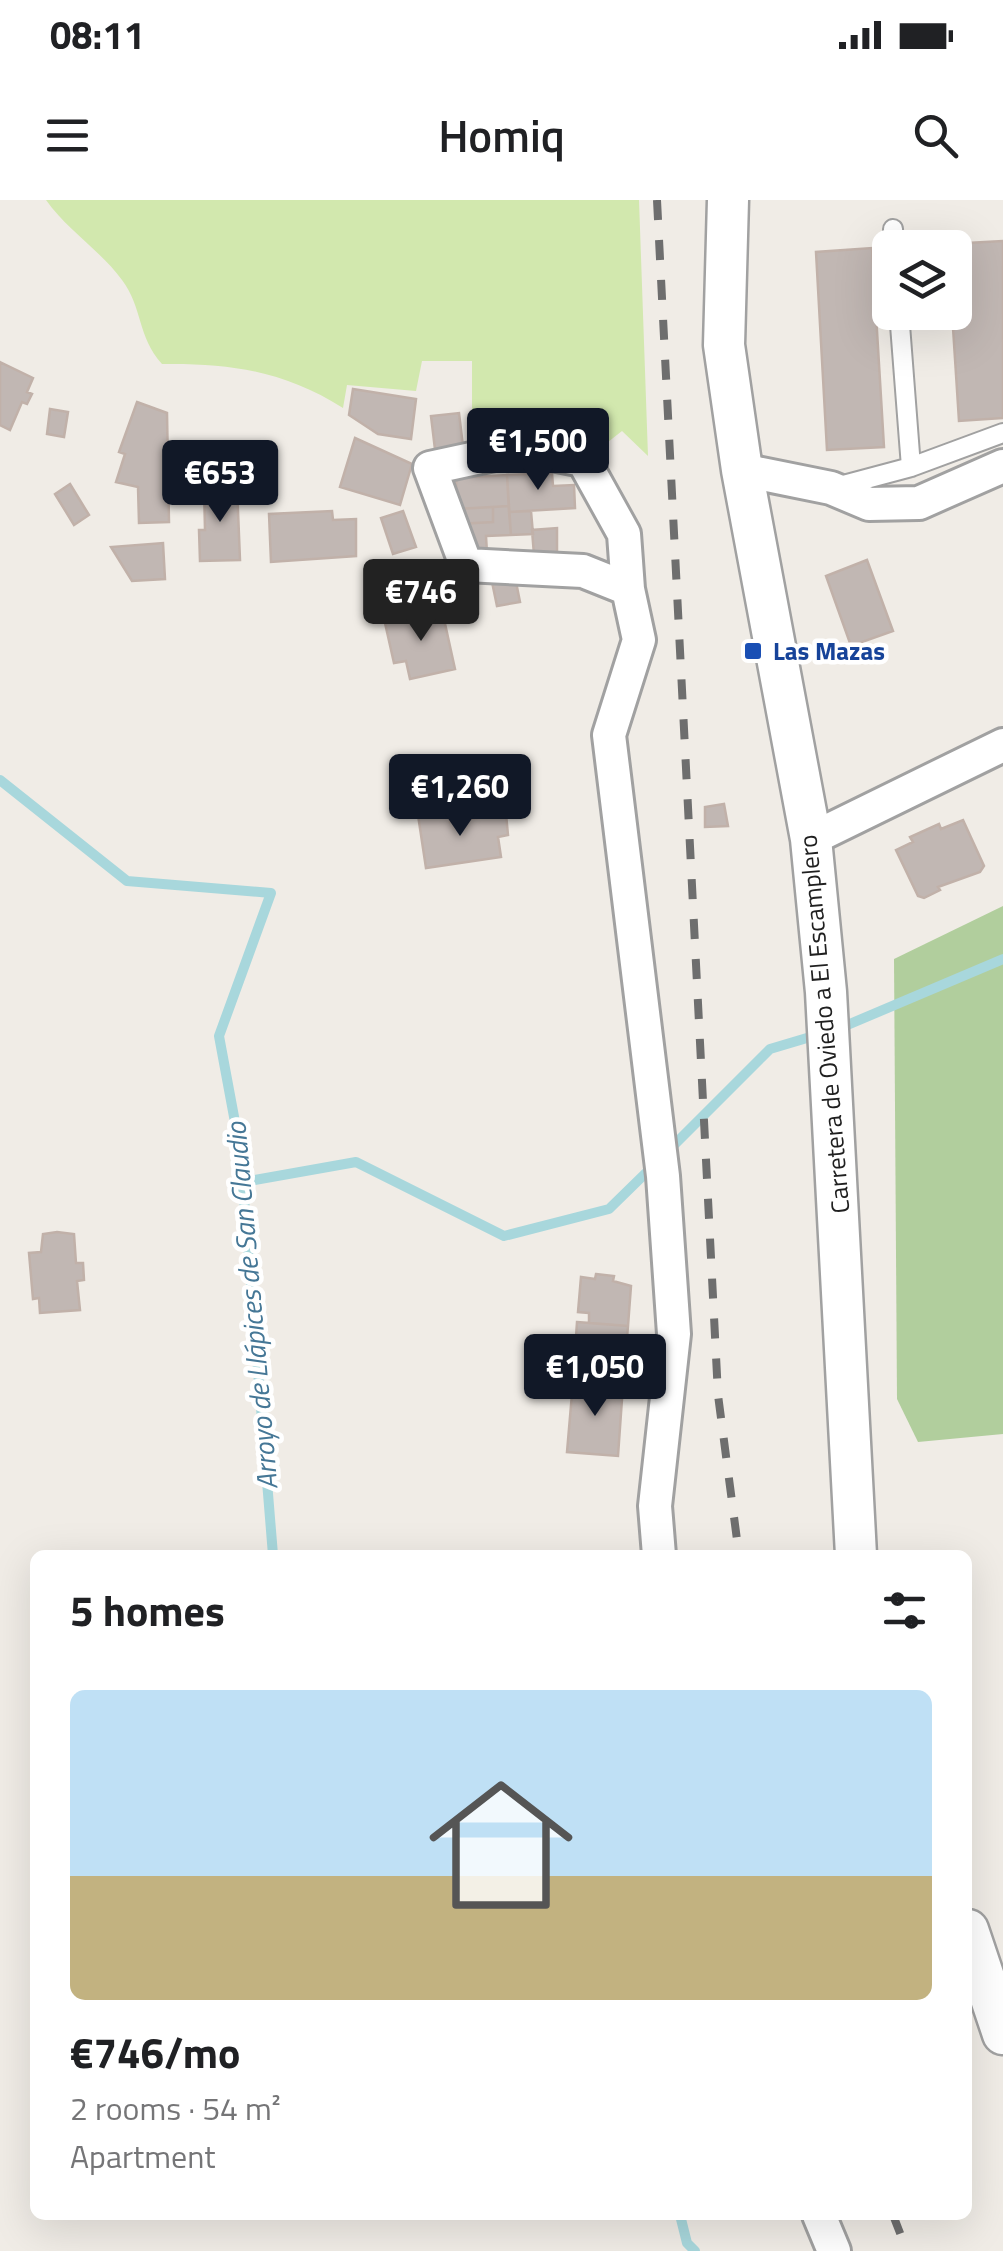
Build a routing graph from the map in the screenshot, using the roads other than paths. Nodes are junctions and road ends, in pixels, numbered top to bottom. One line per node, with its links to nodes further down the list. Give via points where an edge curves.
1 (728, 200): 6 (street, Carretera de Oviedo a El Escamplero, via 724,345)
2 (900, 330): 5 (lane)
3 (1003, 433): 5 (lane)
4 (1003, 466): 7 (street, via 919,504 869,504)
5 (911, 467): 7 (lane)
6 (742, 470): 7 (street); 10 (street, Carretera de Oviedo a El Escamplero)
7 (831, 488)
8 (628, 590): 8 (street, via 584,572 466,565 430,468 522,448 584,460 624,534); 11 (street, via 639,640 609,735 664,1176 674,1334 654,1506)
9 (1003, 745): 10 (street)
10 (810, 839): 12 (street, Carretera de Oviedo a El Escamplero, via 831,1053)
11 (658, 1550)
12 (856, 1550)
13 (972, 1942): 14 (street)
14 (1003, 2034)
15 (820, 2220): 16 (street)
16 (834, 2251)

